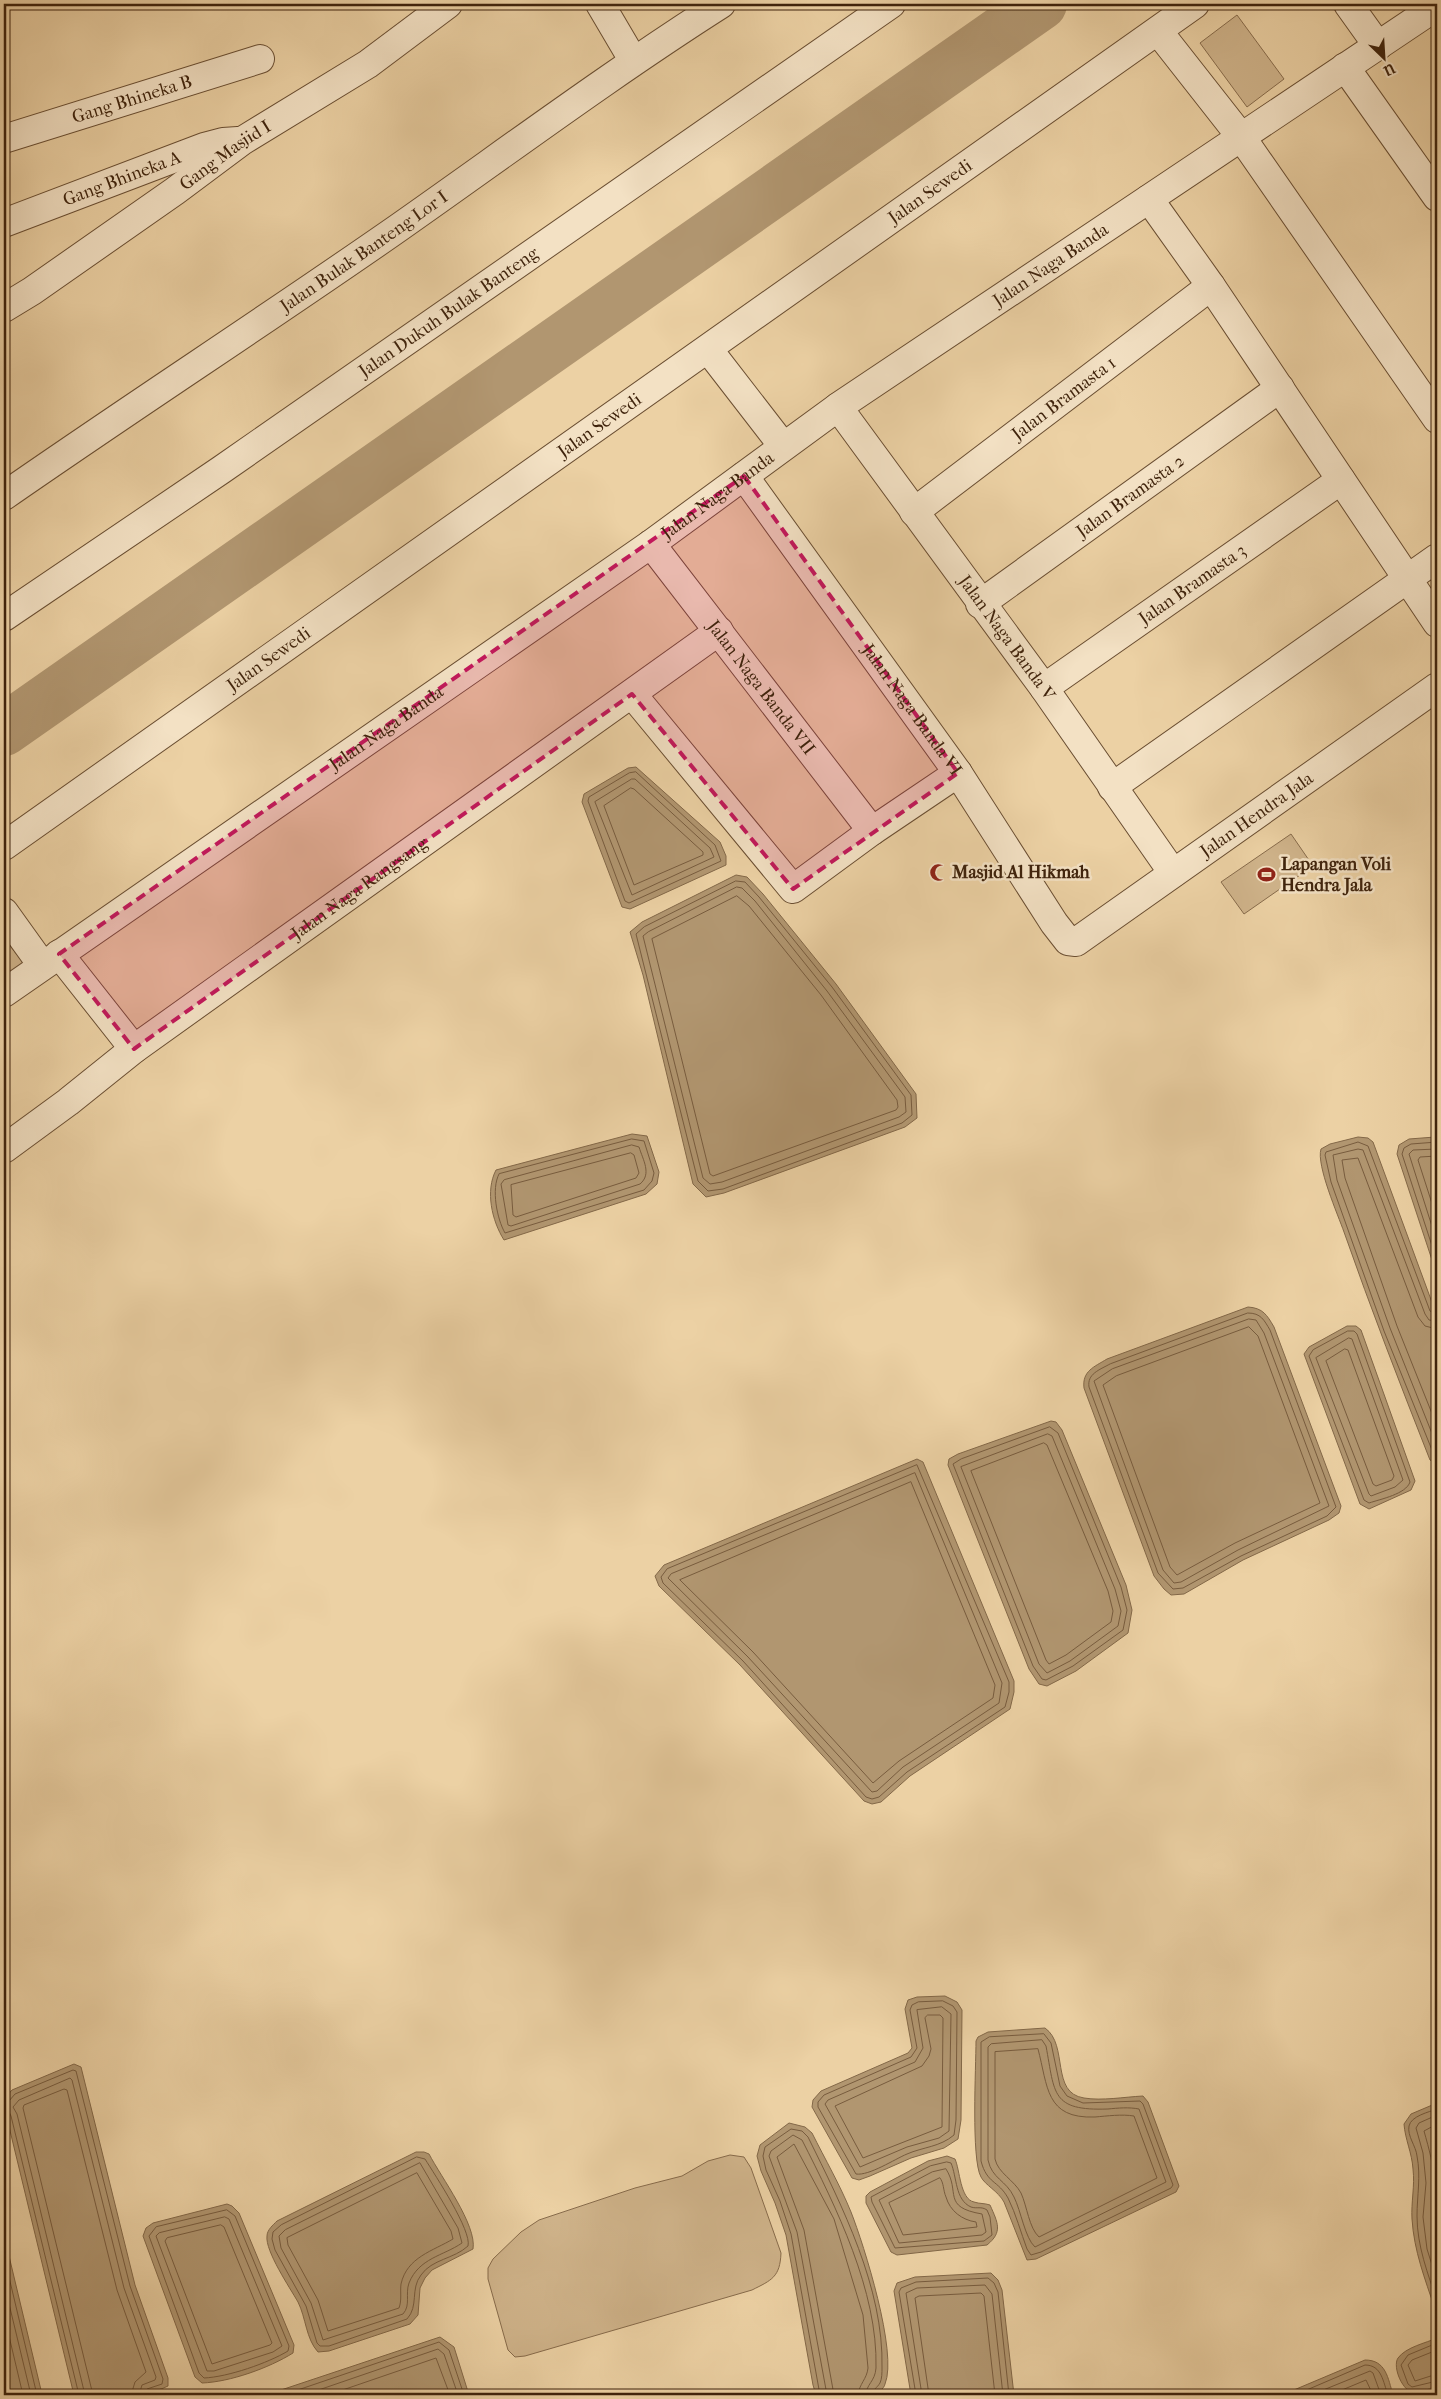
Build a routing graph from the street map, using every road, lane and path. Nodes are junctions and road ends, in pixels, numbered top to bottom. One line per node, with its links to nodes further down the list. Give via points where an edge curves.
1 (448, 4): 15 (street, Gang Masjid I, via 368,64)
2 (600, 4): 11 (street)
3 (721, 4): 11 (street, Jalan Bulak Banteng Lor I)
4 (890, 4): 34 (street, Jalan Dukuh Bulak Banteng, via 222,470)
5 (1195, 4): 8 (street, Jalan Sewedi)
6 (1348, 4): 9 (street)
7 (1437, 6): 9 (street, Jalan Naga Banda)
8 (1158, 31): 13 (street); 21 (street, Jalan Sewedi)
9 (1378, 46): 12 (street, Jalan Naga Banda)
10 (260, 60): 14 (street, Gang Bhineka B)
11 (634, 60): 28 (street, Jalan Bulak Banteng Lor I, via 389,234)
12 (1345, 67): 13 (street, Jalan Naga Banda); 16 (street)
13 (1242, 138): 17 (street, Jalan Naga Banda); 24 (street)
14 (4, 139)
15 (242, 141): 18 (street, Gang Bhineka A, via 204,147); 20 (street, Gang Masjid I)
16 (1437, 197)
17 (1149, 199): 19 (street); 23 (street, Jalan Naga Banda)
18 (4, 223)
19 (1212, 286): 22 (street); 29 (street, Jalan Bramasta 1)
20 (4, 308)
21 (708, 349): 25 (street); 43 (street, Jalan Sewedi)
22 (1280, 388): 27 (street); 33 (street, Jalan Bramasta 2)
23 (838, 407): 25 (street, Jalan Naga Banda); 29 (street, Jalan Naga Banda V)
24 (1437, 419)
25 (783, 446): 26 (street, Jalan Naga Banda)
26 (744, 476): 30 (street, Jalan Naga Banda); 40 (street, Jalan Naga Banda VI)
27 (1341, 480): 32 (street); 38 (street, Jalan Bramasta 3)
28 (4, 496)
29 (914, 512): 33 (street, Jalan Naga Banda V)
30 (651, 544): 36 (street, Jalan Naga Banda VII); 47 (street, Jalan Naga Banda)
31 (1437, 558): 32 (street)
32 (1407, 578): 35 (street); 41 (street)
33 (980, 604): 38 (street, Jalan Naga Banda V)
34 (4, 617)
35 (1437, 623)
36 (719, 631): 39 (street, Jalan Naga Rangsang); 42 (street, Jalan Naga Banda VII)
37 (1437, 687): 44 (street, Jalan Hendra Jala)
38 (1044, 688): 41 (street, Jalan Naga Banda V)
39 (632, 694): 42 (street, via 793,889); 49 (street, Jalan Naga Rangsang)
40 (958, 773): 42 (street); 46 (street, Jalan Naga Banda VI, via 1054,923 1068,941)
41 (1112, 786): 44 (street, Jalan Naga Banda V)
42 (872, 831)
43 (4, 846)
44 (1173, 873): 46 (street, Jalan Hendra Jala)
45 (4, 912): 47 (street)
46 (1076, 942)
47 (50, 959): 48 (street, Jalan Naga Banda); 49 (street)
48 (4, 993)
49 (134, 1049): 50 (street, Jalan Naga Rangsang)
50 (4, 1149)

